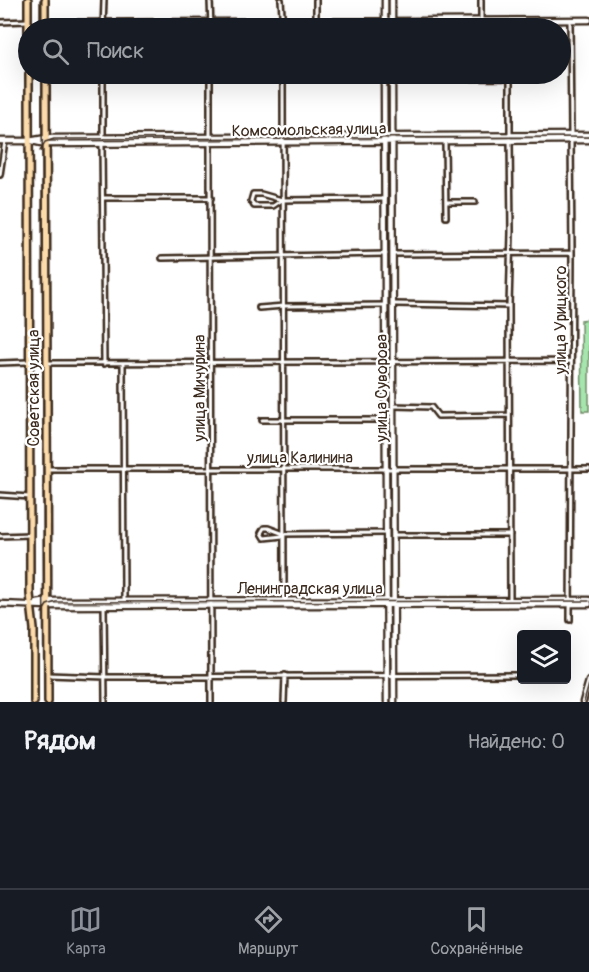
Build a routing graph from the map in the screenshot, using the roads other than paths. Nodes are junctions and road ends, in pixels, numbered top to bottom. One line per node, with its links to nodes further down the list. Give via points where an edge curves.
1 (28, 0): 10 (main road)
2 (45, 0): 11 (main road)
3 (104, 0): 12 (street)
4 (210, 0): 13 (street)
5 (316, 0): 15 (street)
6 (385, 0): 16 (main road)
7 (392, 0): 17 (main road)
8 (481, 0): 18 (street)
9 (283, 1): 14 (street)
10 (28, 18)
11 (45, 18)
12 (104, 18)
13 (211, 18)
14 (283, 18)
15 (316, 18)
16 (385, 18)
17 (392, 18)
18 (481, 18)
19 (571, 20): 20 (main road)
20 (589, 20)
21 (18, 21): 22 (street)
22 (0, 22)
23 (28, 84): 42 (main road, Советская улица)
24 (46, 84): 43 (main road, Советская улица)
25 (103, 84): 39 (street)
26 (210, 84): 37 (street, улица Мичурина)
27 (284, 84): 38 (street)
28 (384, 84): 34 (main road, улица Суворова)
29 (392, 84): 35 (main road, улица Суворова)
30 (510, 84): 32 (street)
31 (571, 84): 33 (street, улица Урицкого)
32 (510, 137): 33 (main road, Комсомольская улица); 35 (main road, Комсомольская улица); 40 (main road, Комсомольская улица); 52 (street)
33 (571, 137): 36 (main road, Комсомольская улица); 53 (street, улица Урицкого)
34 (385, 138): 35 (main road, Комсомольская улица); 38 (main road, Комсомольская улица); 47 (main road, улица Суворова)
35 (392, 138): 40 (main road, Комсомольская улица); 55 (main road, улица Суворова)
36 (589, 138)
37 (210, 139): 38 (main road, Комсомольская улица); 39 (main road, Комсомольская улица); 46 (street, улица Мичурина)
38 (283, 139): 48 (street)
39 (103, 140): 43 (main road, Комсомольская улица); 45 (street)
40 (445, 140): 49 (street)
41 (3, 141): 42 (main road, Комсомольская улица); 44 (street)
42 (29, 141): 43 (main road, Комсомольская улица); 68 (main road, Советская улица)
43 (46, 141): 71 (main road, Советская улица)
44 (0, 175)
45 (103, 198): 46 (street); 73 (street)
46 (210, 198): 56 (street, улица Мичурина)
47 (385, 199): 48 (street); 54 (main road, улица Суворова)
48 (282, 200): 48 (street, via 253,194 251,201 254,206 273,206); 57 (street)
49 (446, 202): 50 (street); 51 (street)
50 (475, 202)
51 (446, 217)
52 (511, 253): 53 (street); 55 (street); 62 (street)
53 (572, 253): 67 (street, улица Урицкого)
54 (386, 254): 57 (street); 61 (main road, улица Суворова)
55 (393, 254): 59 (main road, улица Суворова)
56 (210, 255): 57 (street); 58 (street); 72 (street, улица Мичурина)
57 (284, 255): 60 (street)
58 (162, 258)
59 (393, 304): 62 (street); 65 (main road, улица Суворова)
60 (284, 306): 61 (street); 63 (street); 69 (street)
61 (386, 306): 64 (main road, улица Суворова)
62 (509, 306): 66 (street)
63 (259, 308)
64 (386, 361): 65 (street); 69 (street); 78 (main road, улица Суворова)
65 (393, 361): 66 (street); 75 (main road, улица Суворова)
66 (509, 361): 67 (street); 76 (street)
67 (571, 361): 82 (street, улица Урицкого)
68 (30, 362): 70 (street); 90 (main road, Советская улица)
69 (284, 362): 72 (street); 79 (street)
70 (0, 363)
71 (46, 363): 73 (street); 80 (main road, Советская улица)
72 (210, 363): 74 (street); 85 (street, улица Мичурина)
73 (104, 364): 74 (street)
74 (123, 364): 84 (street)
75 (393, 406): 76 (street, via 431,407 438,416); 87 (main road, улица Суворова)
76 (509, 416): 88 (street)
77 (262, 420): 79 (street)
78 (386, 420): 79 (street); 86 (main road, улица Суворова)
79 (284, 421): 81 (street)
80 (47, 469): 84 (street, улица Калинина); 105 (main road, Советская улица)
81 (284, 469): 85 (street, улица Калинина); 86 (street, улица Калинина); 92 (street)
82 (570, 469): 83 (street, улица Калинина); 88 (street, улица Калинина); 103 (street, улица Урицкого)
83 (589, 469)
84 (124, 470): 85 (street, улица Калинина); 99 (street)
85 (211, 470): 100 (street, улица Мичурина)
86 (386, 470): 87 (street, улица Калинина); 91 (main road, улица Суворова)
87 (393, 470): 88 (street, улица Калинина); 94 (main road, улица Суворова)
88 (510, 470): 95 (street)
89 (0, 495): 90 (street)
90 (30, 497): 93 (main road, Советская улица)
91 (386, 533): 92 (street); 101 (main road, улица Суворова)
92 (284, 534): 92 (street, via 267,539 261,533 268,528); 98 (street)
93 (30, 535): 96 (street); 107 (main road, Советская улица)
94 (394, 535): 95 (street); 102 (main road, улица Суворова)
95 (510, 535): 97 (street)
96 (0, 536)
97 (510, 599): 102 (main road, Ленинградская улица); 103 (main road, Ленинградская улица)
98 (284, 600): 100 (main road, Ленинградская улица); 101 (main road, Ленинградская улица)
99 (124, 601): 100 (main road, Ленинградская улица); 105 (main road, Ленинградская улица)
100 (212, 602): 101 (main road, Ленинградская улица); 108 (main road, Ленинградская улица); 113 (street, улица Мичурина)
101 (387, 602): 102 (main road, Ленинградская улица); 114 (main road, улица Суворова)
102 (394, 602): 103 (main road, Ленинградская улица); 115 (main road, улица Суворова)
103 (570, 602): 104 (main road, Ленинградская улица); 109 (street, улица Урицкого)
104 (589, 602)
105 (48, 603): 107 (main road, Ленинградская улица); 108 (main road, Ленинградская улица); 110 (main road, Советская улица)
106 (0, 604): 107 (main road, Ленинградская улица)
107 (31, 604): 118 (main road, Советская улица)
108 (104, 605): 116 (street)
109 (570, 620)
110 (48, 675): 116 (street); 119 (main road, Советская улица)
111 (285, 675): 113 (street); 114 (street); 122 (street)
112 (517, 675): 115 (street)
113 (212, 676): 116 (street); 121 (street, улица Мичурина)
114 (387, 676): 115 (street); 123 (main road, улица Суворова)
115 (394, 676): 124 (main road, улица Суворова)
116 (105, 677): 120 (street)
117 (589, 681): 125 (main road)
118 (34, 702)
119 (48, 702)
120 (105, 702)
121 (211, 702)
122 (284, 702)
123 (387, 702)
124 (394, 702)
125 (584, 702)

